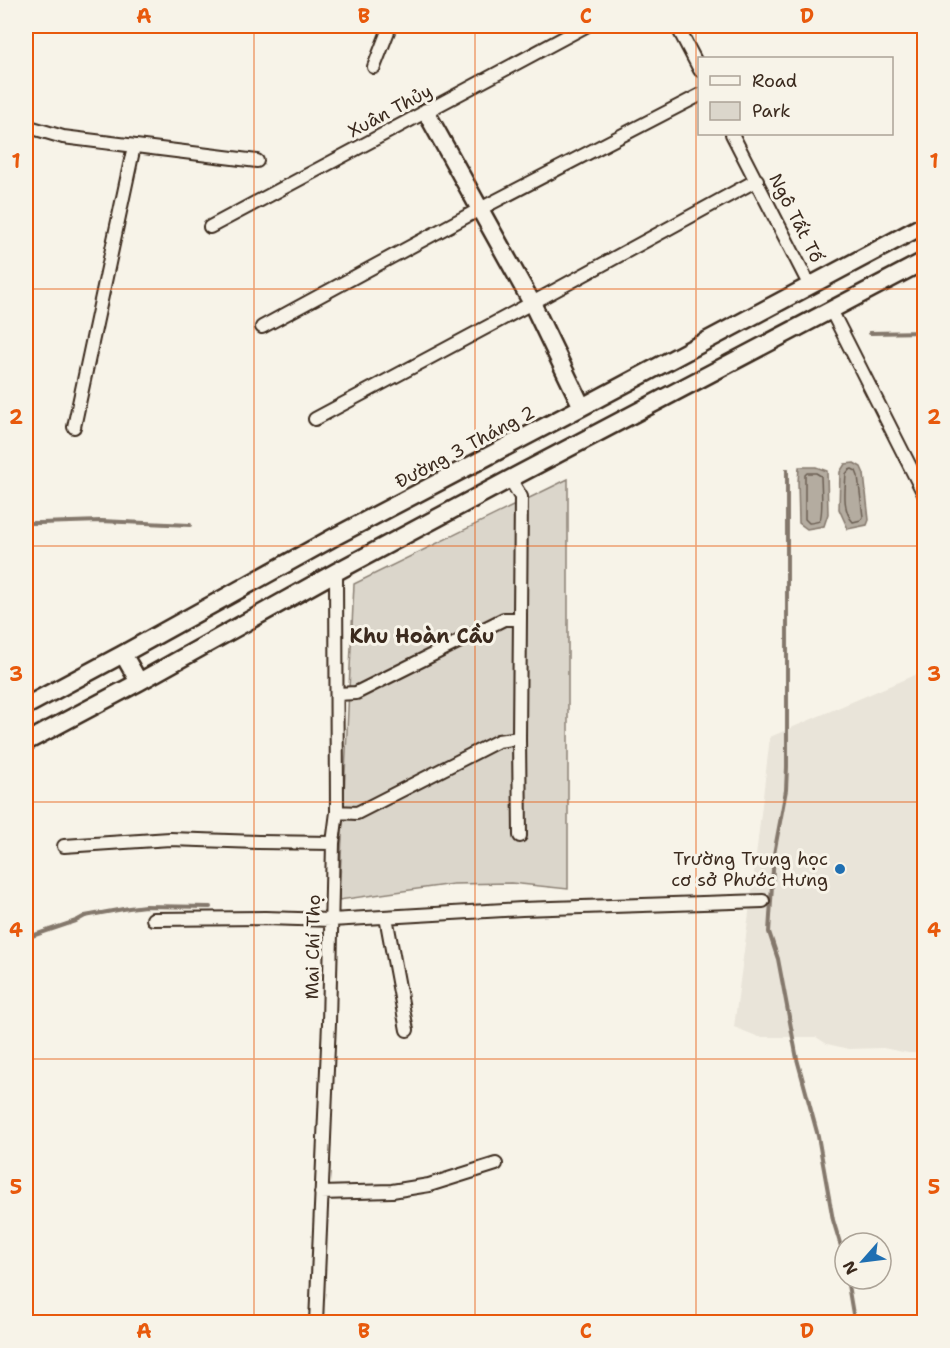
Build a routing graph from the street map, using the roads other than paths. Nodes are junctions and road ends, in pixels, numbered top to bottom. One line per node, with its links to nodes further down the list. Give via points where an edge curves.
1 (390, 26): 4 (street)
2 (586, 26): 7 (street, Xuân Thủy)
3 (677, 26): 5 (street)
4 (374, 67)
5 (698, 68)
6 (698, 96): 13 (street)
7 (426, 112): 13 (main road); 15 (street, Xuân Thủy)
8 (26, 126): 10 (street, via 63,137)
9 (733, 135): 12 (street, Ngô Tất Tố)
10 (134, 146): 11 (street); 23 (street)
11 (256, 161)
12 (757, 180): 17 (street, Ngô Tất Tố); 18 (street)
13 (480, 209): 18 (main road); 20 (street)
14 (924, 225): 17 (main road, Đường 3 Tháng 2)
15 (210, 227)
16 (924, 261): 19 (main road)
17 (810, 286): 21 (main road, Đường 3 Tháng 2)
18 (532, 303): 21 (main road); 22 (street)
19 (831, 310): 24 (main road); 25 (street)
20 (262, 327)
21 (582, 407): 28 (main road, Đường 3 Tháng 2)
22 (315, 419)
23 (74, 427)
24 (510, 479): 26 (main road); 27 (street, via 521,497)
25 (924, 494)
26 (336, 572): 29 (main road); 30 (street, Mai Chí Thọ)
27 (519, 619): 30 (street, via 504,619 356,693); 32 (street)
28 (123, 654): 29 (main road); 31 (main road, Đường 3 Tháng 2)
29 (139, 682): 33 (main road)
30 (337, 694): 34 (street, Mai Chí Thọ)
31 (26, 706)
32 (519, 738): 34 (street, via 498,741 357,813); 35 (street)
33 (26, 742)
34 (337, 812): 36 (street, Mai Chí Thọ)
35 (520, 836)
36 (333, 843): 37 (street, via 170,839); 41 (street, Mai Chí Thọ)
37 (64, 846)
38 (763, 901): 39 (street)
39 (386, 917): 41 (street); 42 (street)
40 (153, 919): 41 (street)
41 (331, 920): 44 (street, Mai Chí Thọ)
42 (407, 1030)
43 (496, 1164): 44 (street, via 429,1185 392,1191)
44 (321, 1193): 45 (street, Mai Chí Thọ)
45 (316, 1323)

